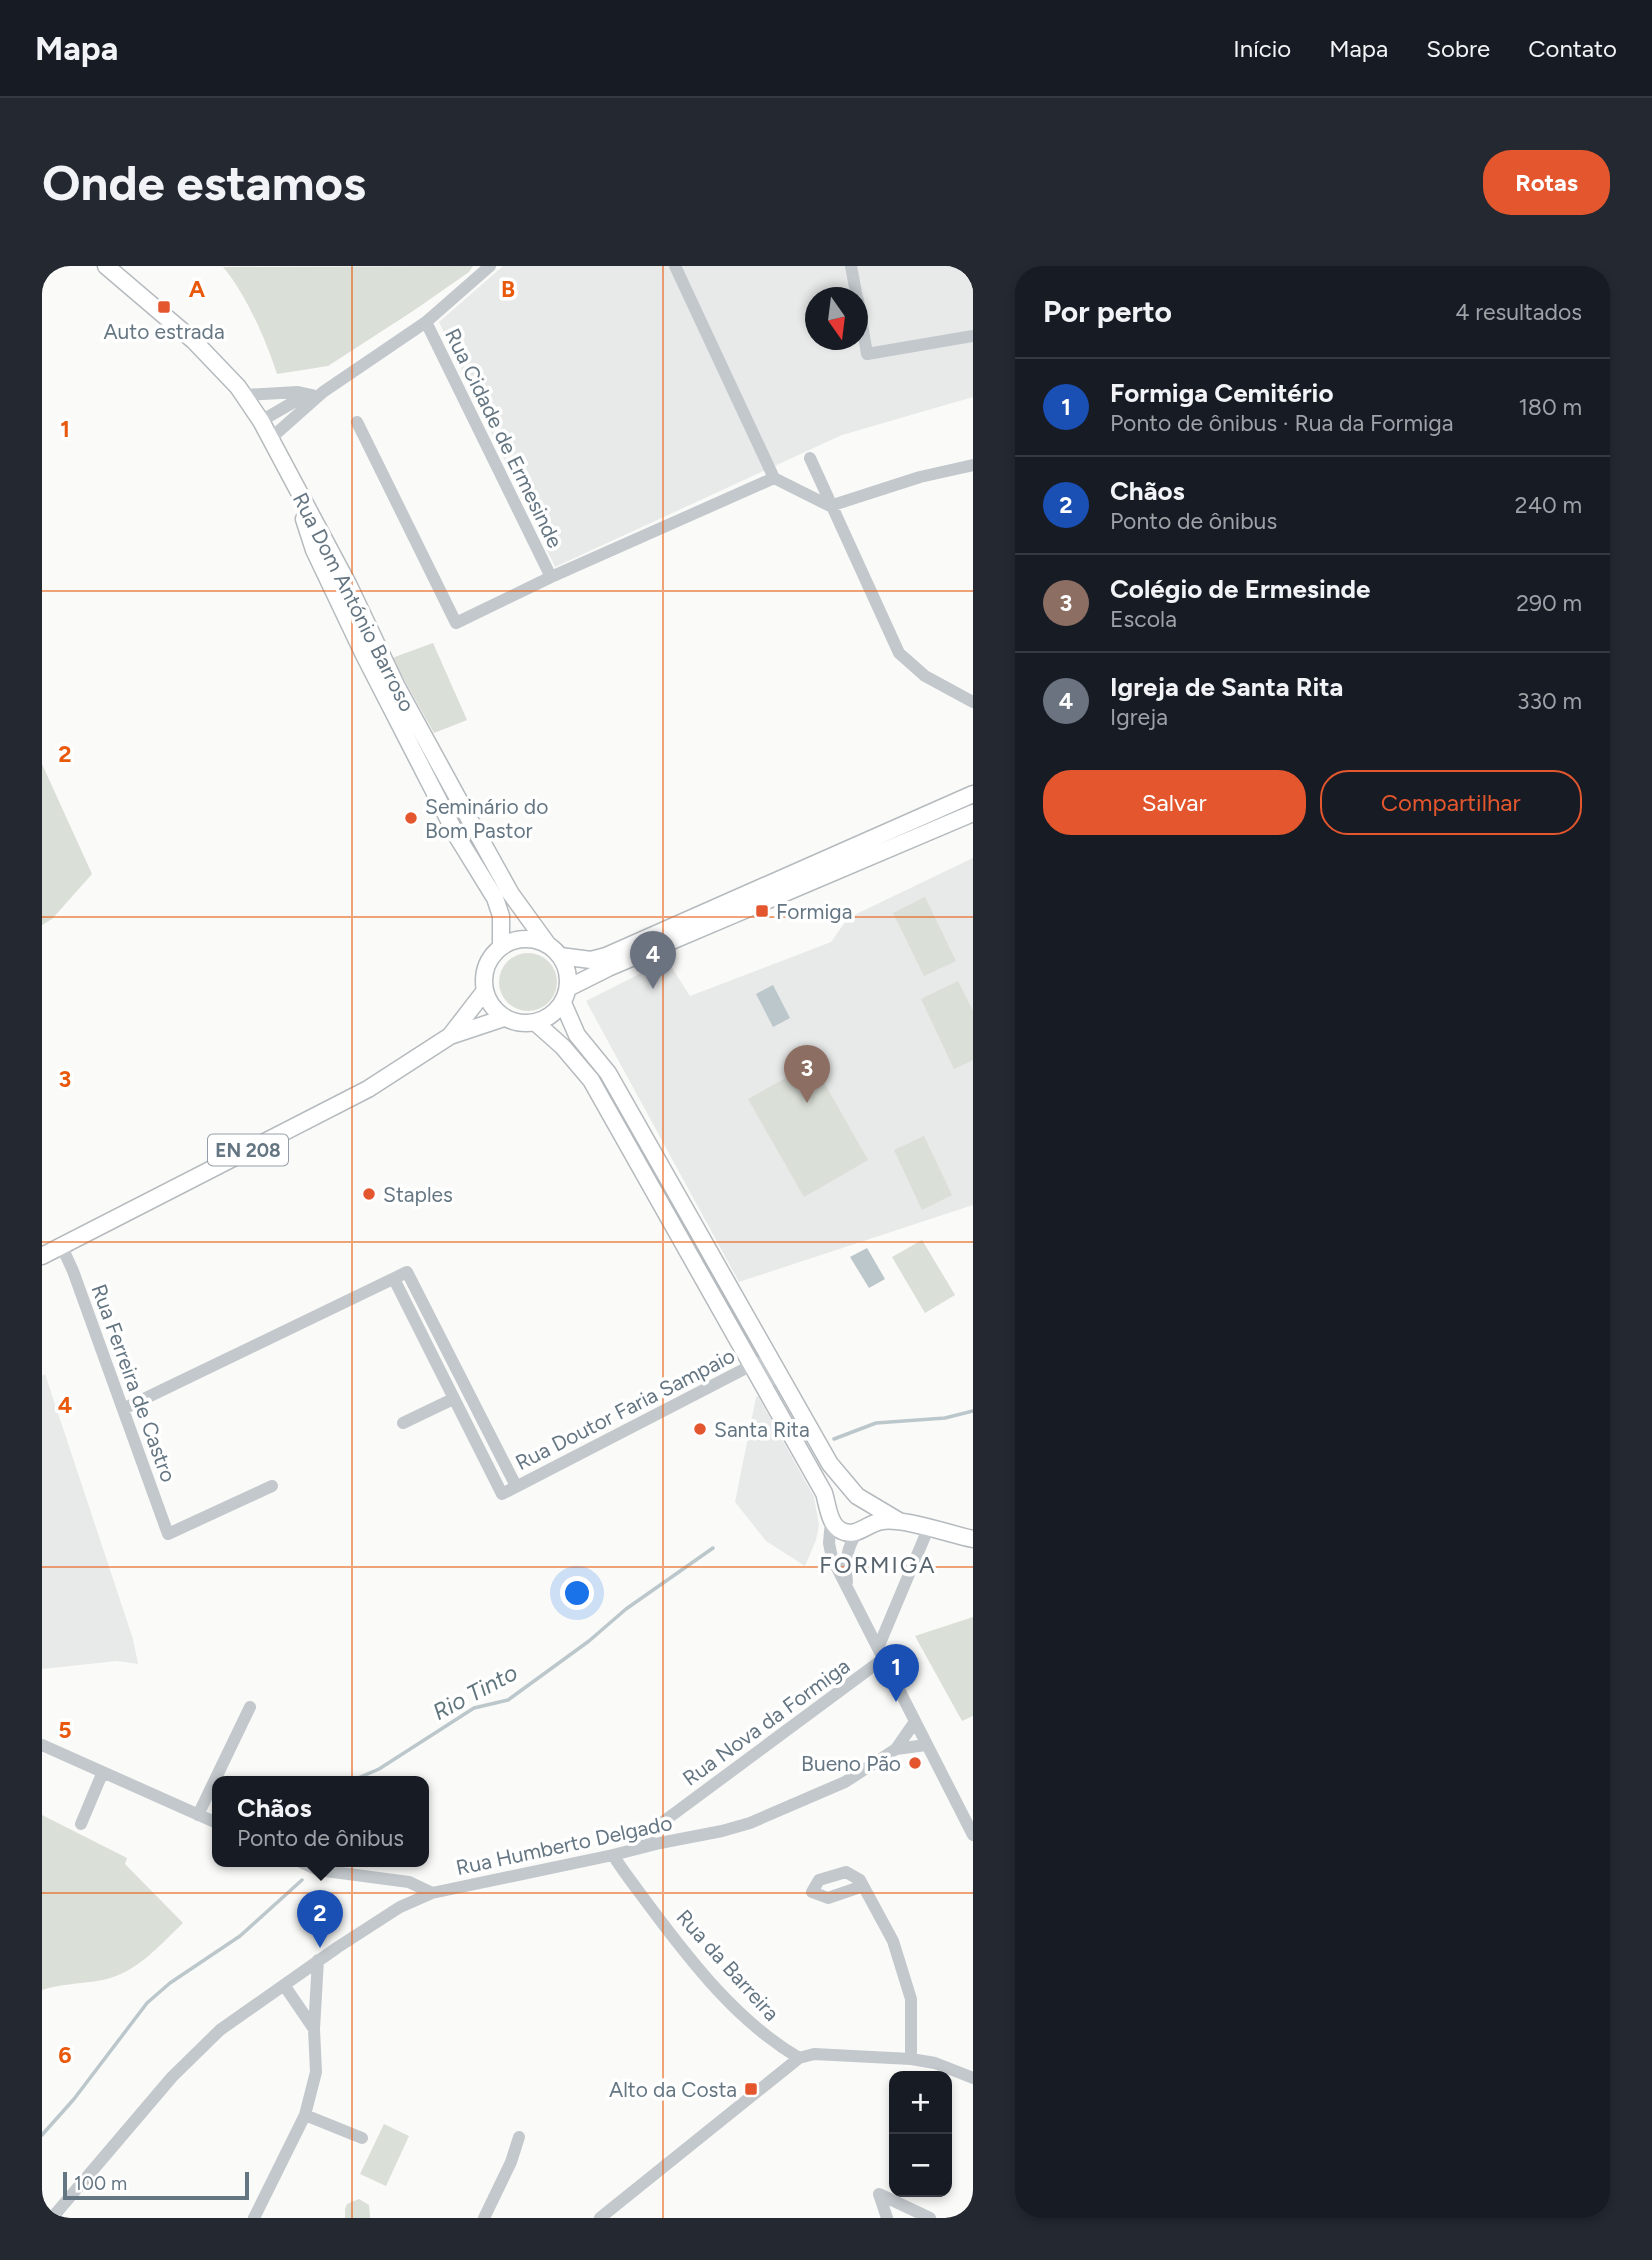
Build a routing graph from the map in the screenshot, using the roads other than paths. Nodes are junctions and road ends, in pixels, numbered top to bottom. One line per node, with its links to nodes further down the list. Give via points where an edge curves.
1 (106, 266): 10 (main road, via 194,341)
2 (490, 266): 6 (street)
3 (675, 266): 16 (street)
4 (851, 266): 5 (street)
5 (855, 287)
6 (426, 322): 9 (street); 19 (street, Rua Cidade de Ermesinde)
7 (973, 336): 8 (street, via 867,354)
8 (866, 350)
9 (318, 394): 10 (street); 11 (street); 13 (street)
10 (243, 395): 11 (main road)
11 (261, 421): 13 (main road)
12 (357, 422): 19 (street, via 456,623)
13 (270, 439): 17 (main road)
14 (810, 458): 18 (street)
15 (973, 465): 18 (street)
16 (774, 478): 18 (street); 19 (street, Rua Cidade de Ermesinde)
17 (293, 483): 23 (main road, Rua Dom António Barroso, via 314,550 364,655 458,838 495,898 501,916); 24 (main road, Rua Dom António Barroso, via 461,804 516,901)
18 (830, 506): 20 (street, via 899,653 925,676)
19 (551, 577)
20 (973, 702)
21 (973, 794): 24 (main road, via 606,956 591,960)
22 (973, 813): 26 (main road, via 608,968)
23 (501, 947): 24 (main road, via 532,939); 25 (main road, via 486,967)
24 (554, 950): 26 (main road, via 568,971)
25 (485, 992): 27 (main road, via 491,1007); 29 (main road, EN 208)
26 (565, 995): 28 (main road, via 551,1016); 33 (main road, via 578,1035 608,1073)
27 (504, 1018): 28 (main road, EN 208, via 519,1024); 29 (main road, EN 208)
28 (536, 1023): 34 (main road, via 591,1080)
29 (450, 1036): 30 (main road, EN 208, via 368,1089)
30 (62, 1247): 31 (main road, EN 208); 37 (street, Rua Ferreira de Castro)
31 (42, 1256)
32 (394, 1279): 36 (street, Rua Doutor Faria Sampaio); 37 (street); 40 (street, Rua Doutor Faria Sampaio, via 407,1272)
33 (749, 1321): 34 (street, via 749,1336 759,1357); 35 (main road)
34 (752, 1366): 35 (street, via 758,1363 768,1368 776,1383); 40 (street, Rua Doutor Faria Sampaio); 42 (main road, via 824,1493)
35 (790, 1393): 41 (main road, via 830,1464)
36 (453, 1399): 38 (street); 40 (street, Rua Doutor Faria Sampaio, via 502,1494)
37 (123, 1409): 39 (street, Rua Ferreira de Castro, via 168,1534)
38 (403, 1423)
39 (272, 1486)
40 (516, 1486)
41 (860, 1498): 42 (main road, via 839,1498); 43 (main road); 45 (main road, via 869,1510)
42 (831, 1517): 45 (main road, via 845,1533); 47 (street, via 832,1558)
43 (904, 1523): 44 (main road); 45 (main road, via 881,1521)
44 (928, 1529): 46 (main road); 48 (street)
45 (861, 1530): 47 (street, via 847,1555)
46 (973, 1539)
47 (850, 1592): 48 (street)
48 (881, 1654): 50 (street); 61 (street, Rua Nova da Formiga, via 652,1829)
49 (250, 1707): 55 (street)
50 (914, 1723): 52 (street); 53 (street, Rua Humberto Delgado)
51 (42, 1745): 54 (street)
52 (926, 1745): 53 (street, Rua Humberto Delgado); 60 (street)
53 (896, 1749): 61 (street, Rua Humberto Delgado, via 845,1782 760,1819)
54 (102, 1774): 57 (street); 59 (street)
55 (217, 1776)
56 (212, 1786): 57 (street)
57 (198, 1815): 58 (street)
58 (212, 1821)
59 (81, 1824)
60 (973, 1835)
61 (645, 1846): 62 (street, Rua Humberto Delgado)
62 (613, 1855): 65 (street, Rua Humberto Delgado); 69 (street, Rua da Barreira, via 683,1951 743,2015 773,2042)
63 (312, 1867): 65 (street, via 409,1882)
64 (863, 1886): 70 (street, via 893,1941 911,1999)
65 (432, 1893): 66 (street, Rua Humberto Delgado, via 400,1908)
66 (318, 1961): 67 (street, Rua Humberto Delgado); 68 (street)
67 (284, 1985): 68 (street); 75 (street, Rua Humberto Delgado, via 220,2030 172,2077)
68 (314, 2029): 72 (street, via 316,2072)
69 (799, 2057): 70 (street); 78 (street)
70 (911, 2059): 71 (street)
71 (973, 2078)
72 (305, 2115): 74 (street); 76 (street)
73 (519, 2137): 77 (street)
74 (362, 2138)
75 (52, 2218)
76 (254, 2218)
77 (484, 2218)
78 (600, 2218)
79 (887, 2218): 80 (street, via 879,2194)
80 (930, 2218)

